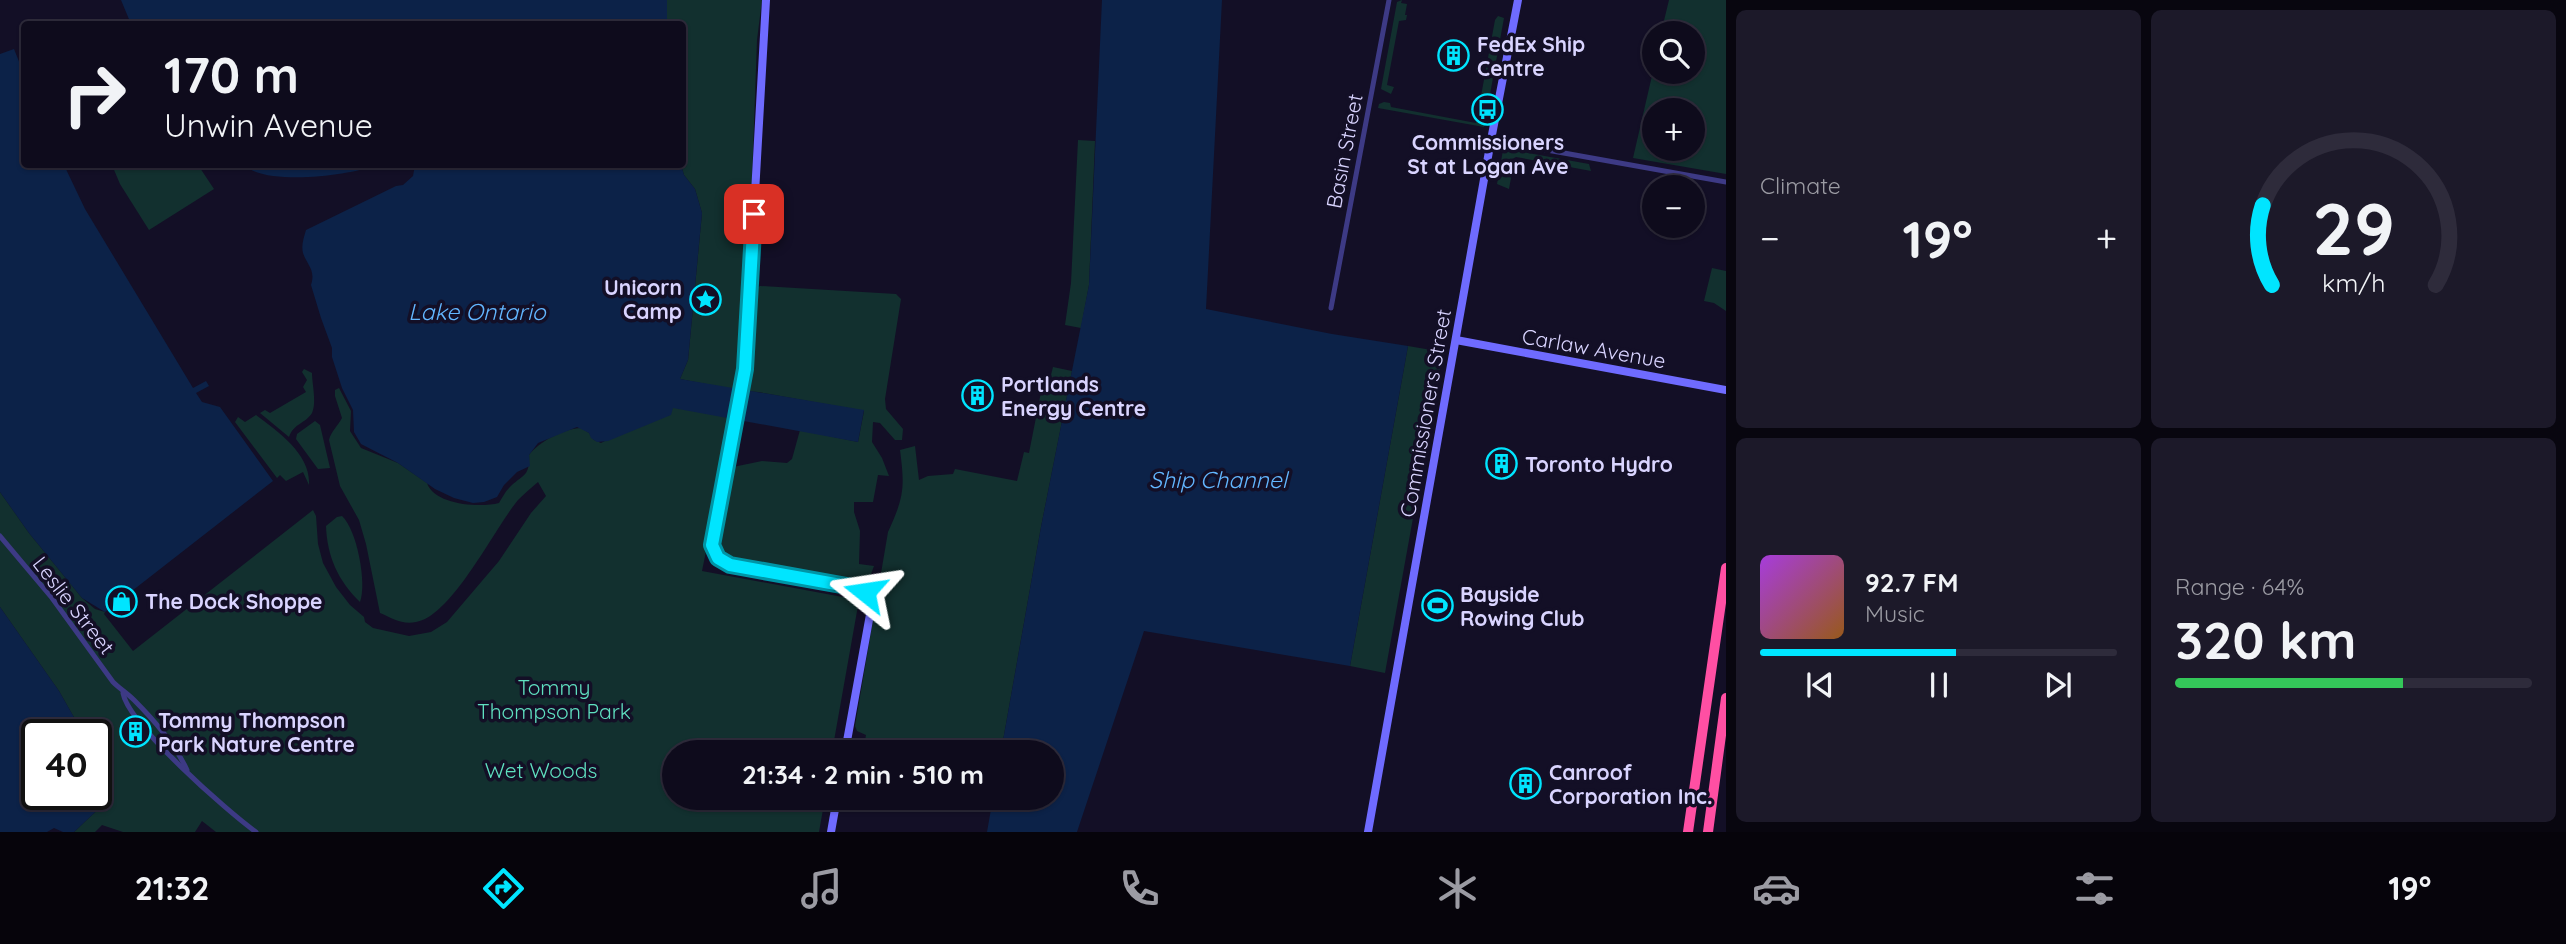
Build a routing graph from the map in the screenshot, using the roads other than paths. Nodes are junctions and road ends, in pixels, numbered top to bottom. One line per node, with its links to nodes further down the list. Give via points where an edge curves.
1 (766, 0): 13 (street, via 745,369 712,540 718,558 730,565 858,588 867,595 870,602)
2 (1389, 0): 6 (street, Basin Street)
3 (1518, 0): 4 (street, Commissioners Street)
4 (1491, 140): 5 (street); 7 (street, Commissioners Street)
5 (1726, 182)
6 (1331, 308)
7 (1457, 340): 8 (street, Carlaw Avenue); 18 (street, Commissioners Street)
8 (1726, 390)
9 (0, 536): 11 (street, Leslie Street)
10 (1726, 568): 19 (highway)
11 (123, 693): 14 (street, Leslie Street, via 163,732); 14 (street, Leslie Street, via 156,741)
12 (1726, 698): 20 (highway)
13 (847, 740)
14 (187, 770): 16 (street, Leslie Street)
15 (835, 810): 17 (street)
16 (256, 832)
17 (831, 832)
18 (1368, 832)
19 (1688, 832)
20 (1708, 832)

